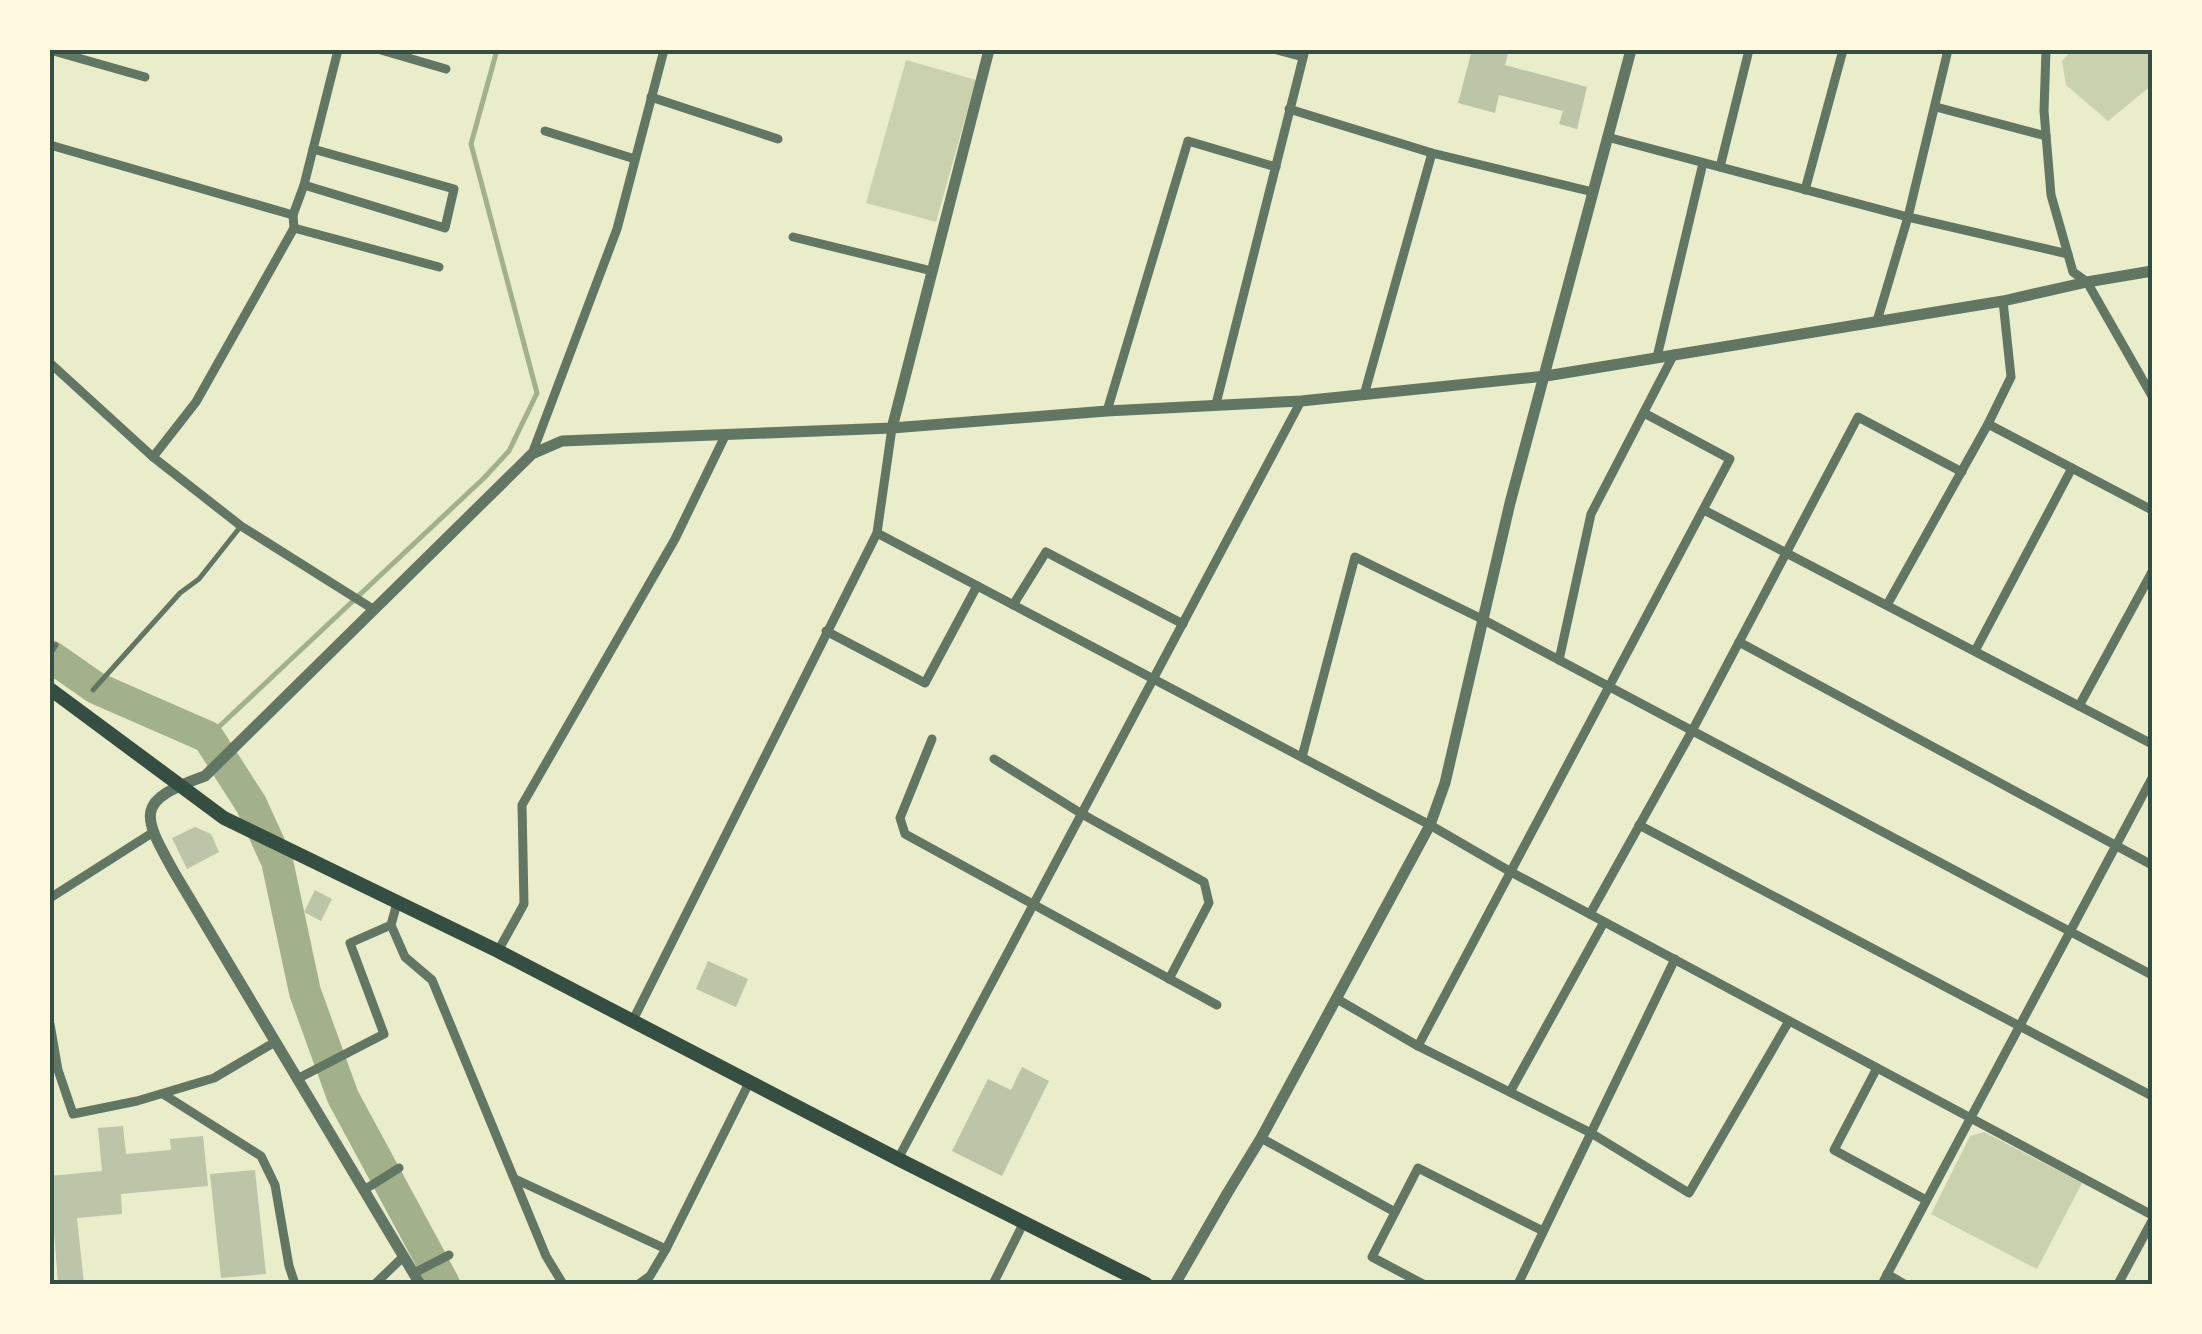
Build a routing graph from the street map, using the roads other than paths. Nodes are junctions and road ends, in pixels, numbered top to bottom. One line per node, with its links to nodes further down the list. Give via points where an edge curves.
1 (50, 50): 14 (street)
2 (338, 50): 23 (street)
3 (381, 50): 13 (street)
4 (664, 50): 15 (street)
5 (989, 50): 38 (street)
6 (1277, 50): 12 (street)
7 (1630, 50): 20 (street)
8 (1748, 50): 28 (street)
9 (1843, 50): 30 (street)
10 (1948, 50): 16 (street)
11 (2046, 50): 19 (street)
12 (1304, 54): 17 (street)
13 (446, 68)
14 (145, 77)
15 (652, 97): 21 (street); 25 (street)
16 (1936, 107): 19 (street); 33 (street)
17 (1288, 108): 24 (street); 27 (street)
18 (545, 131): 25 (street)
19 (2046, 136): 36 (street, via 2051,195)
20 (1607, 137): 26 (street); 31 (street)
21 (778, 139)
22 (50, 144): 32 (street)
23 (313, 149): 29 (street); 29 (street, via 454,188 445,228)
24 (1432, 153): 31 (street); 47 (street)
25 (636, 158): 56 (street, via 617,229)
26 (1703, 162): 28 (street); 44 (street)
27 (1276, 167): 50 (street); 51 (street, via 1188,140)
28 (1720, 167): 30 (street)
29 (304, 185): 32 (street)
30 (1805, 190): 33 (street)
31 (1593, 192): 46 (street)
32 (293, 215): 34 (street)
33 (1908, 216): 36 (street); 42 (street)
34 (294, 228): 37 (street); 57 (street, via 196,402)
35 (793, 237): 38 (street)
36 (2068, 254): 40 (street, via 2073,272)
37 (439, 267)
38 (932, 271): 54 (street)
39 (2152, 271): 40 (street)
40 (2086, 282): 41 (street); 48 (street)
41 (2003, 301): 42 (street); 53 (street, via 2011,376)
42 (1877, 321): 43 (street)
43 (1674, 354): 44 (street); 52 (street)
44 (1656, 357): 46 (street)
45 (50, 363): 57 (street)
46 (1546, 376): 47 (street); 70 (street)
47 (1364, 395): 49 (street)
48 (2152, 396)
49 (1301, 401): 50 (street); 71 (street)
50 (1216, 404): 51 (street)
51 (1107, 411): 54 (street)
52 (1644, 413): 60 (street, via 1730,459); 77 (street, via 1592,514)
53 (1988, 424): 58 (street); 59 (street)
54 (892, 428): 55 (street); 63 (street)
55 (725, 436): 56 (street, via 562,441); 104 (street, via 675,539 522,805 524,904)
56 (532, 454): 69 (street)
57 (153, 457): 62 (street)
58 (2072, 468): 61 (street); 75 (street)
59 (1962, 472): 64 (street, via 1858,417); 67 (street)
60 (1704, 510): 64 (street); 79 (street)
61 (2152, 510)
62 (240, 526): 69 (street); 81 (lane)
63 (877, 533): 66 (street); 72 (street)
64 (1786, 553): 67 (street); 73 (street)
65 (2152, 572): 82 (street)
66 (977, 586): 68 (street); 72 (street, via 925,683)
67 (1887, 605): 75 (street)
68 (1013, 606): 71 (street, via 1046,552); 78 (street)
69 (373, 609): 89 (street, via 205,776)
70 (1482, 619): 77 (street); 86 (street, via 1354,557); 91 (street)
71 (1183, 624): 78 (street)
72 (826, 632): 111 (street)
73 (1739, 642): 83 (street); 94 (street)
74 (56, 645): 76 (lane)
75 (1975, 651): 82 (street)
76 (50, 654)
77 (1558, 660): 79 (street)
78 (1153, 680): 86 (street); 90 (street)
79 (1610, 687): 83 (street); 96 (street)
80 (50, 688): 89 (main road)
81 (93, 690)
82 (2079, 706): 85 (street)
83 (1692, 731): 92 (street); 103 (street)
84 (932, 740): 99 (street, via 900,818 905,834)
85 (2152, 744)
86 (1302, 757): 91 (street)
87 (994, 759): 90 (street)
88 (2152, 778): 94 (street)
89 (180, 785): 93 (street, via 158,797 149,815); 98 (main road, via 224,818)
90 (1082, 814): 99 (street); 107 (street, via 1204,882 1210,903)
91 (1430, 825): 96 (street); 108 (street)
92 (1639, 825): 100 (street); 113 (street)
93 (152, 833): 97 (street); 114 (street)
94 (2116, 846): 95 (street); 103 (street)
95 (2152, 865)
96 (1511, 872): 100 (street); 115 (street)
97 (50, 898)
98 (397, 903): 102 (street); 104 (main road)
99 (1033, 905): 107 (street); 125 (street)
100 (1590, 914): 101 (street)
101 (1604, 922): 105 (street); 119 (street)
102 (390, 925): 117 (street, via 350,944 384,1034); 127 (street, via 406,957 432,980)
103 (2070, 931): 106 (street); 113 (street)
104 (498, 951): 111 (main road)
105 (1674, 960): 110 (street); 123 (street)
106 (2152, 975)
107 (1169, 979): 109 (street)
108 (1337, 999): 115 (street); 124 (street)
109 (1217, 1005)
110 (1789, 1020): 116 (street); 123 (street, via 1689,1193)
111 (632, 1022): 118 (main road)
112 (50, 1024): 120 (street, via 73,1114)
113 (2018, 1028): 121 (street); 122 (street)
114 (275, 1042): 117 (street); 120 (street, via 214,1078)
115 (1418, 1046): 119 (street)
116 (1877, 1068): 122 (street); 129 (street, via 1834,1150)
117 (297, 1079): 128 (street)
118 (749, 1082): 125 (main road); 134 (street)
119 (1510, 1092): 123 (street)
120 (163, 1094): 139 (street, via 261,1156 275,1186)
121 (2152, 1096)
122 (1970, 1118): 129 (street); 131 (street)
123 (1591, 1133): 133 (street)
124 (1262, 1138): 130 (street); 145 (street)
125 (898, 1159): 132 (main road)
126 (399, 1168): 128 (street)
127 (515, 1180): 134 (street); 141 (street)
128 (364, 1190): 136 (street)
129 (1926, 1200): 138 (street)
130 (1395, 1212): 133 (street, via 1418,1168); 146 (street, via 1372,1257)
131 (2152, 1218): 149 (street)
132 (1024, 1222): 143 (street); 144 (main road)
133 (1544, 1231): 147 (street)
134 (666, 1249): 142 (street)
135 (449, 1255): 137 (street)
136 (404, 1256): 137 (street); 140 (street)
137 (417, 1279)
138 (1884, 1279): 148 (street)
139 (295, 1284)
140 (375, 1284)
141 (563, 1284)
142 (639, 1284)
143 (993, 1284)
144 (1146, 1284)
145 (1175, 1284)
146 (1424, 1284)
147 (1518, 1284)
148 (1904, 1284)
149 (2118, 1284)

